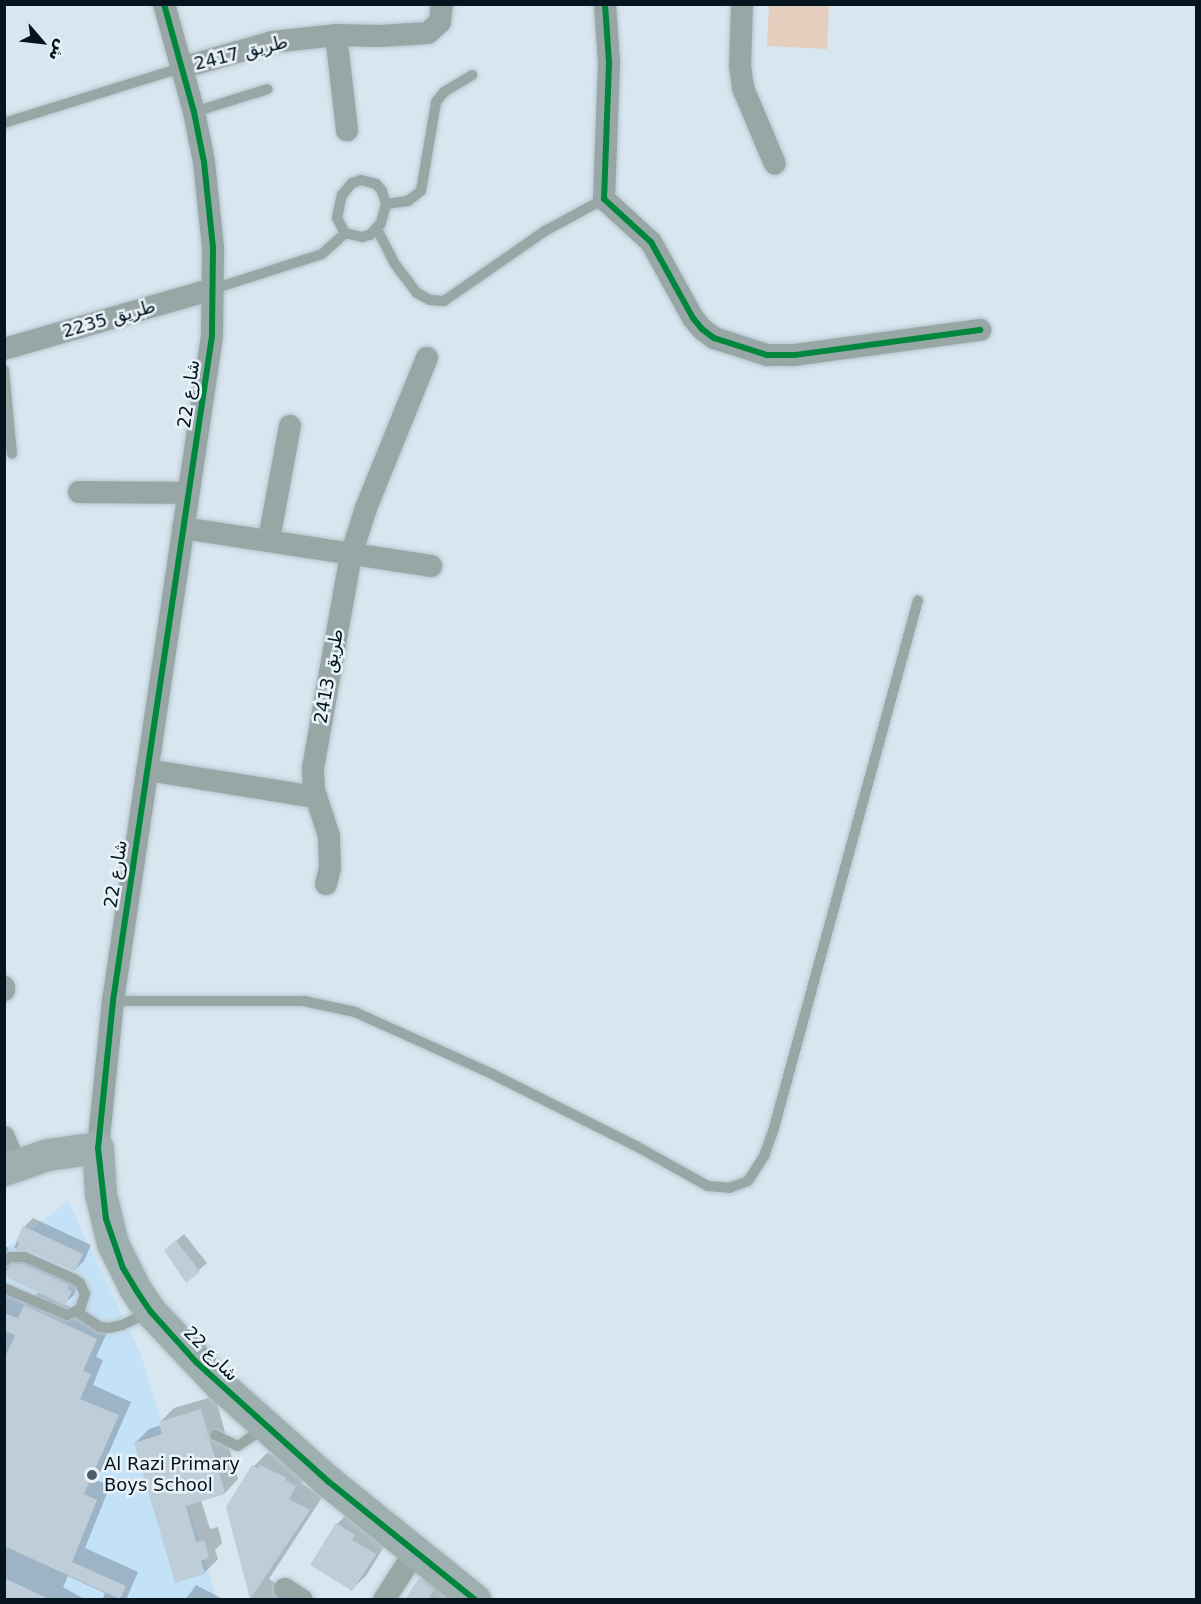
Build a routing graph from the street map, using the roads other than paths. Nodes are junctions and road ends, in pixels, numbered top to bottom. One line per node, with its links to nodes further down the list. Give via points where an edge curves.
1 (164, 4): 6 (street, شارع 22)
2 (442, 4): 5 (street, طريق 2417, via 440,22 428,33)
3 (605, 4): 13 (street, via 609,63)
4 (742, 4): 12 (street, via 743,88)
5 (336, 35): 6 (street, طريق 2417, via 272,42); 11 (street)
6 (181, 68): 9 (street, شارع 22); 10 (lane)
7 (472, 75): 14 (lane, via 444,92 436,102 423,185 418,195 408,201)
8 (268, 90): 9 (lane)
9 (194, 112): 17 (street, شارع 22, via 210,205)
10 (4, 123)
11 (347, 130)
12 (775, 164)
13 (604, 199): 15 (lane, via 545,231 444,301 430,300 417,293 395,264); 18 (street, via 651,242 702,328 714,338 743,349 767,355 795,355)
14 (386, 204): 15 (lane); 16 (lane, via 376,184 360,180 352,183 337,209)
15 (377, 228): 16 (lane, via 362,237)
16 (345, 232): 17 (lane, via 322,254)
17 (213, 289): 19 (street, طريق 2235); 25 (street, شارع 22, via 212,336)
18 (980, 330)
19 (4, 349)
20 (427, 358): 28 (street, طريق 2413)
21 (4, 370): 23 (lane)
22 (290, 426): 27 (street)
23 (12, 454)
24 (79, 492): 25 (street)
25 (188, 493): 26 (street, شارع 22)
26 (183, 528): 27 (street); 31 (street, شارع 22)
27 (269, 539): 28 (street)
28 (351, 555): 29 (street); 32 (street, طريق 2413, via 313,768)
29 (431, 566)
30 (918, 600): 34 (lane, via 774,1128 764,1156 748,1181 729,1188 708,1186 503,1079 355,1012 304,1001)
31 (147, 770): 32 (street); 34 (street, شارع 22)
32 (316, 797): 33 (street, طريق 2413, via 329,836)
33 (326, 884)
34 (113, 1001): 36 (street, شارع 22)
35 (4, 1137): 37 (street)
36 (98, 1148): 37 (street, via 48,1155); 41 (street, شارع 22, via 101,1194 113,1244)
37 (10, 1168)
38 (4, 1261): 40 (lane, via 25,1257 80,1282 85,1294)
39 (4, 1288): 40 (lane, via 67,1315)
40 (77, 1312): 41 (lane, via 108,1328)
41 (151, 1312): 42 (street, شارع 22, via 196,1362)
42 (266, 1426): 43 (lane, via 238,1446); 44 (street, شارع 22)
43 (215, 1435)
44 (414, 1553): 45 (street); 46 (street, شارع 22)
45 (384, 1599)
46 (475, 1599)

